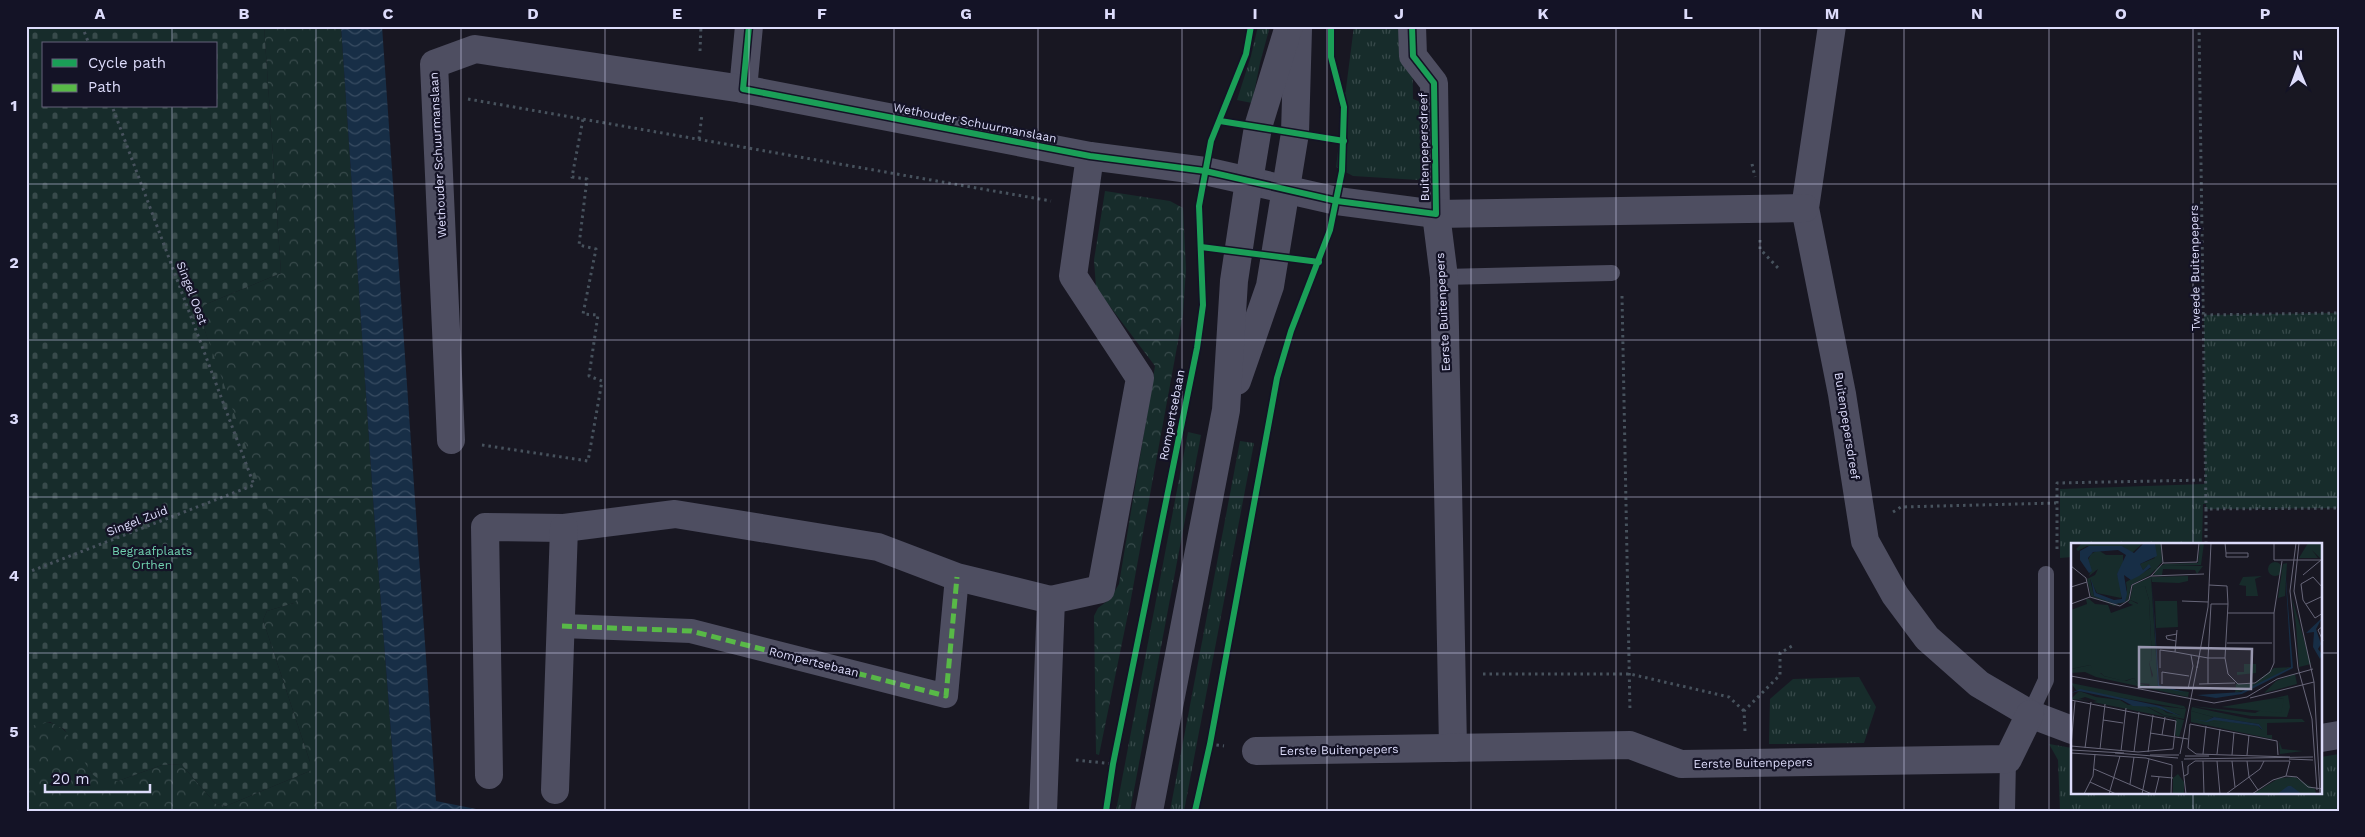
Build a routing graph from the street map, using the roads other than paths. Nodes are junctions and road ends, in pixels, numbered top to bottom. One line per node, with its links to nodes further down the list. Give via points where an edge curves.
1 (749, 26): 6 (street)
2 (1289, 26): 8 (street, via 1258,127)
3 (1298, 26): 8 (street, via 1295,133)
4 (1412, 26): 10 (street, Buitenpepersdreef, via 1412,56 1434,83)
5 (1832, 26): 9 (street, Buitenpepersdreef)
6 (743, 89): 7 (street, Wethouder Schuurmanslaan); 14 (street, Wethouder Schuurmanslaan, via 475,49 434,64)
7 (1090, 156): 8 (street, Wethouder Schuurmanslaan, via 1205,172); 18 (street, via 1073,276 1140,378 1101,589)
8 (1267, 185): 10 (street, via 1337,201); 13 (street, via 1234,281); 13 (street, via 1270,286)
9 (1805, 208): 10 (street); 20 (street, Buitenpepersdreef, via 1842,394 1865,541 1895,595 1927,638 1979,684)
10 (1436, 214): 12 (street, Eerste Buitenpepers)
11 (1612, 274): 12 (lane)
12 (1444, 277): 24 (street, Eerste Buitenpepers)
13 (1226, 410): 30 (street)
14 (451, 440)
15 (564, 528): 17 (street, via 675,514 878,547); 19 (street); 27 (street, via 485,527)
16 (2046, 574): 20 (lane, via 2046,680)
17 (957, 577): 18 (street); 19 (street, Rompertsebaan, via 946,696 691,631)
18 (1051, 600): 29 (street)
19 (562, 626): 28 (street)
20 (2030, 714): 21 (street, Buitenpepersdreef); 26 (street)
21 (2071, 730)
22 (2339, 734): 23 (street)
23 (2322, 738)
24 (1453, 748): 25 (street, Eerste Buitenpepers); 26 (street, Eerste Buitenpepers, via 1630,745 1682,764)
25 (1256, 751)
26 (2008, 759): 31 (lane)
27 (489, 775)
28 (555, 790)
29 (1043, 811)
30 (1149, 811)
31 (2007, 811)

